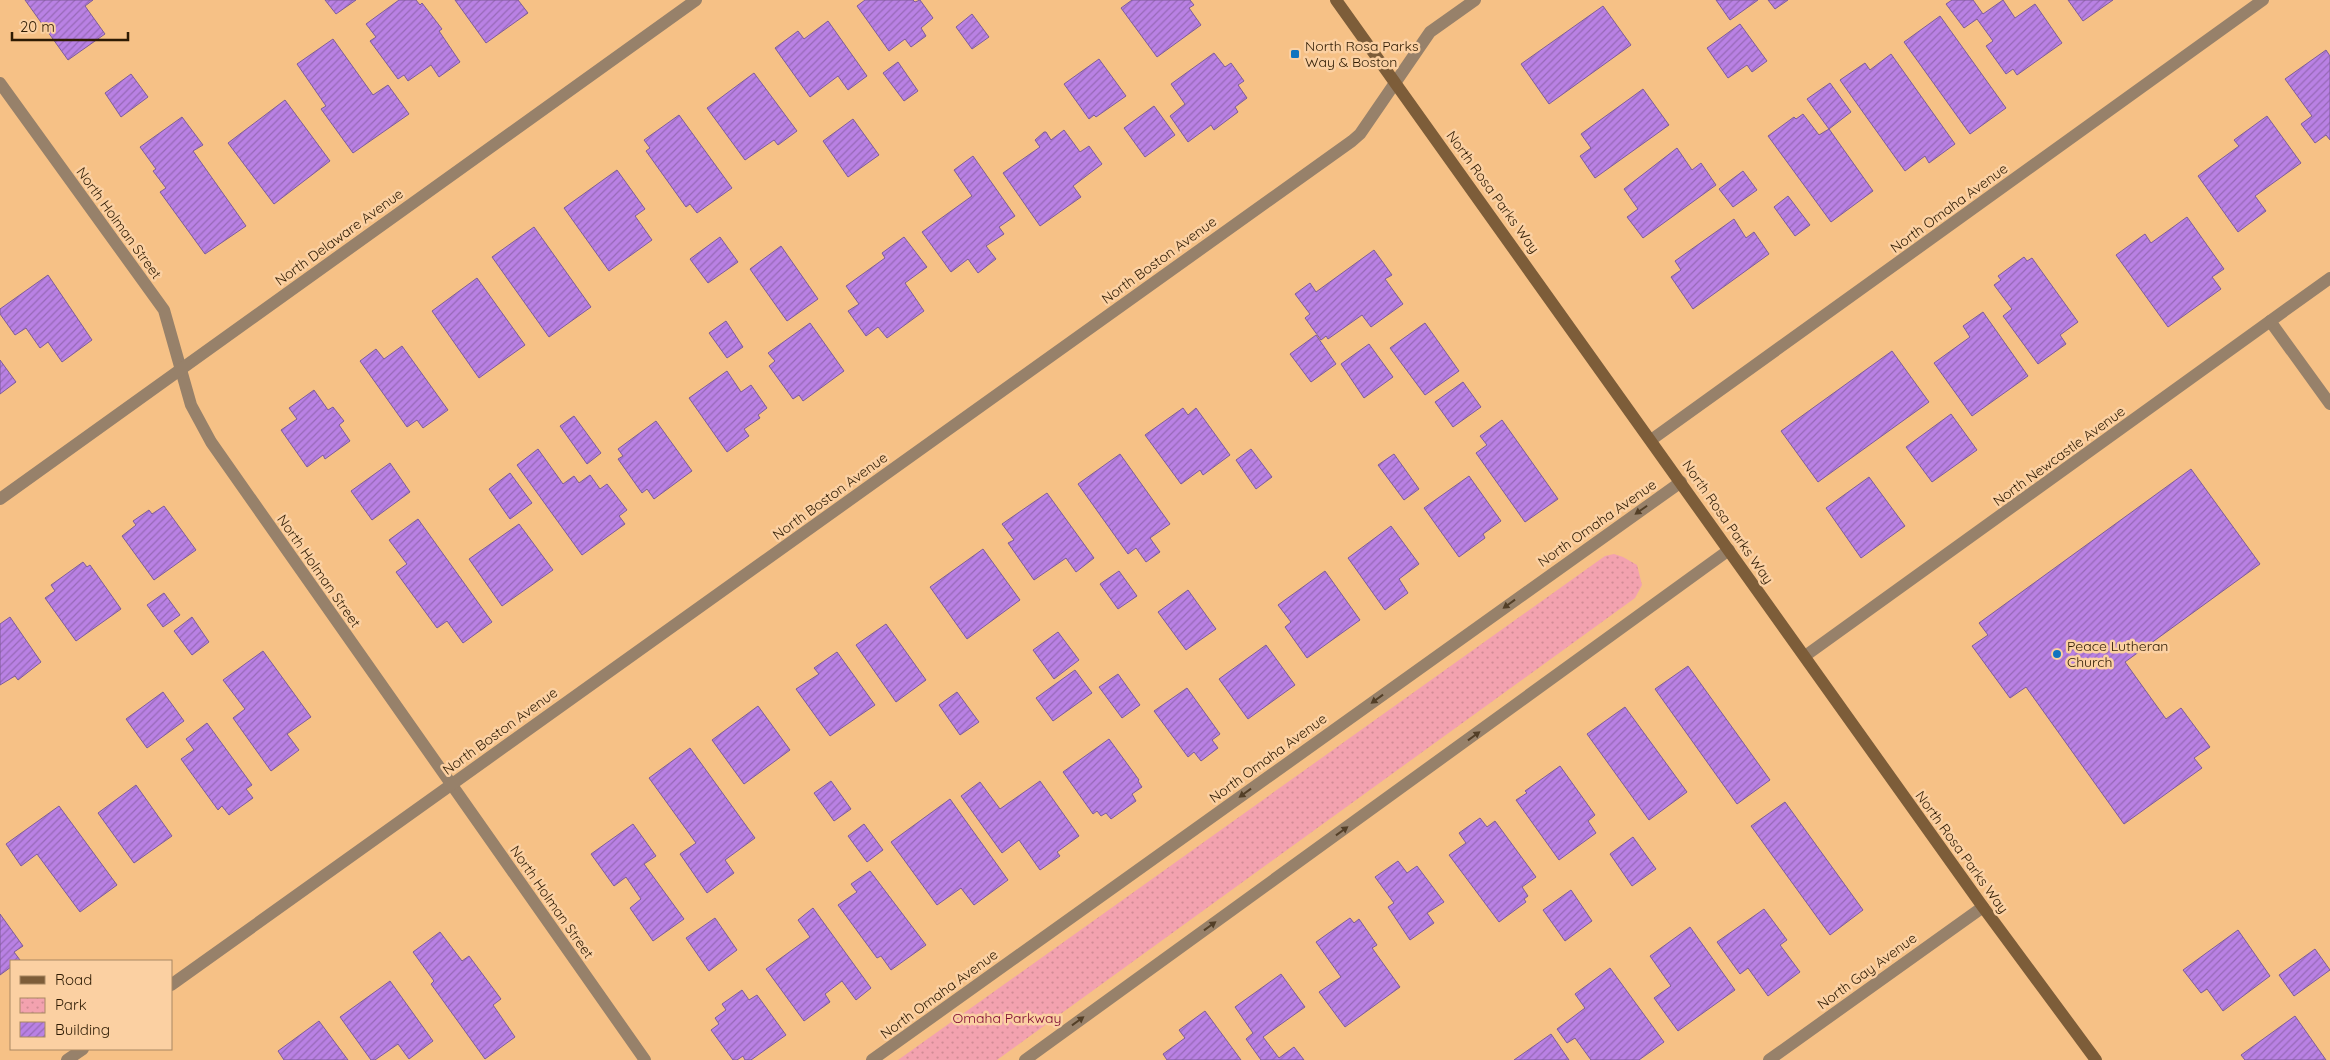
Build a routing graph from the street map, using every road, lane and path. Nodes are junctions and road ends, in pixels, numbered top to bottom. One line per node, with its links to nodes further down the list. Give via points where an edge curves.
1 (696, 0): 9 (street, North Delaware Avenue)
2 (1336, 0): 5 (main road, North Rosa Parks Way)
3 (1475, 0): 5 (street, North Boston Avenue, via 1430,32)
4 (2263, 0): 11 (street, North Omaha Avenue)
5 (1396, 82): 11 (main road, North Rosa Parks Way); 16 (street, North Boston Avenue, via 1352,141)
6 (0, 83): 9 (street, North Holman Street, via 164,310)
7 (2330, 278): 8 (street, North Newcastle Avenue)
8 (2270, 321): 10 (street); 15 (street, North Newcastle Avenue)
9 (181, 369): 13 (street, North Delaware Avenue); 16 (street, North Holman Street, via 191,405 211,442)
10 (2330, 404)
11 (1651, 440): 12 (main road, North Rosa Parks Way)
12 (1681, 482): 14 (main road, North Rosa Parks Way); 22 (street, North Omaha Avenue, one-way to 22)
13 (0, 499)
14 (1729, 550): 15 (main road, North Rosa Parks Way); 23 (street, one-way to 14)
15 (1804, 656): 17 (main road, North Rosa Parks Way)
16 (451, 785): 18 (street, North Boston Avenue); 21 (street, North Holman Street)
17 (1983, 908): 24 (street, North Gay Avenue); 25 (main road, North Rosa Parks Way)
18 (172, 984)
19 (82, 1050): 20 (street)
20 (67, 1060)
21 (645, 1060)
22 (872, 1060)
23 (1025, 1060)
24 (1769, 1060)
25 (2096, 1060)

